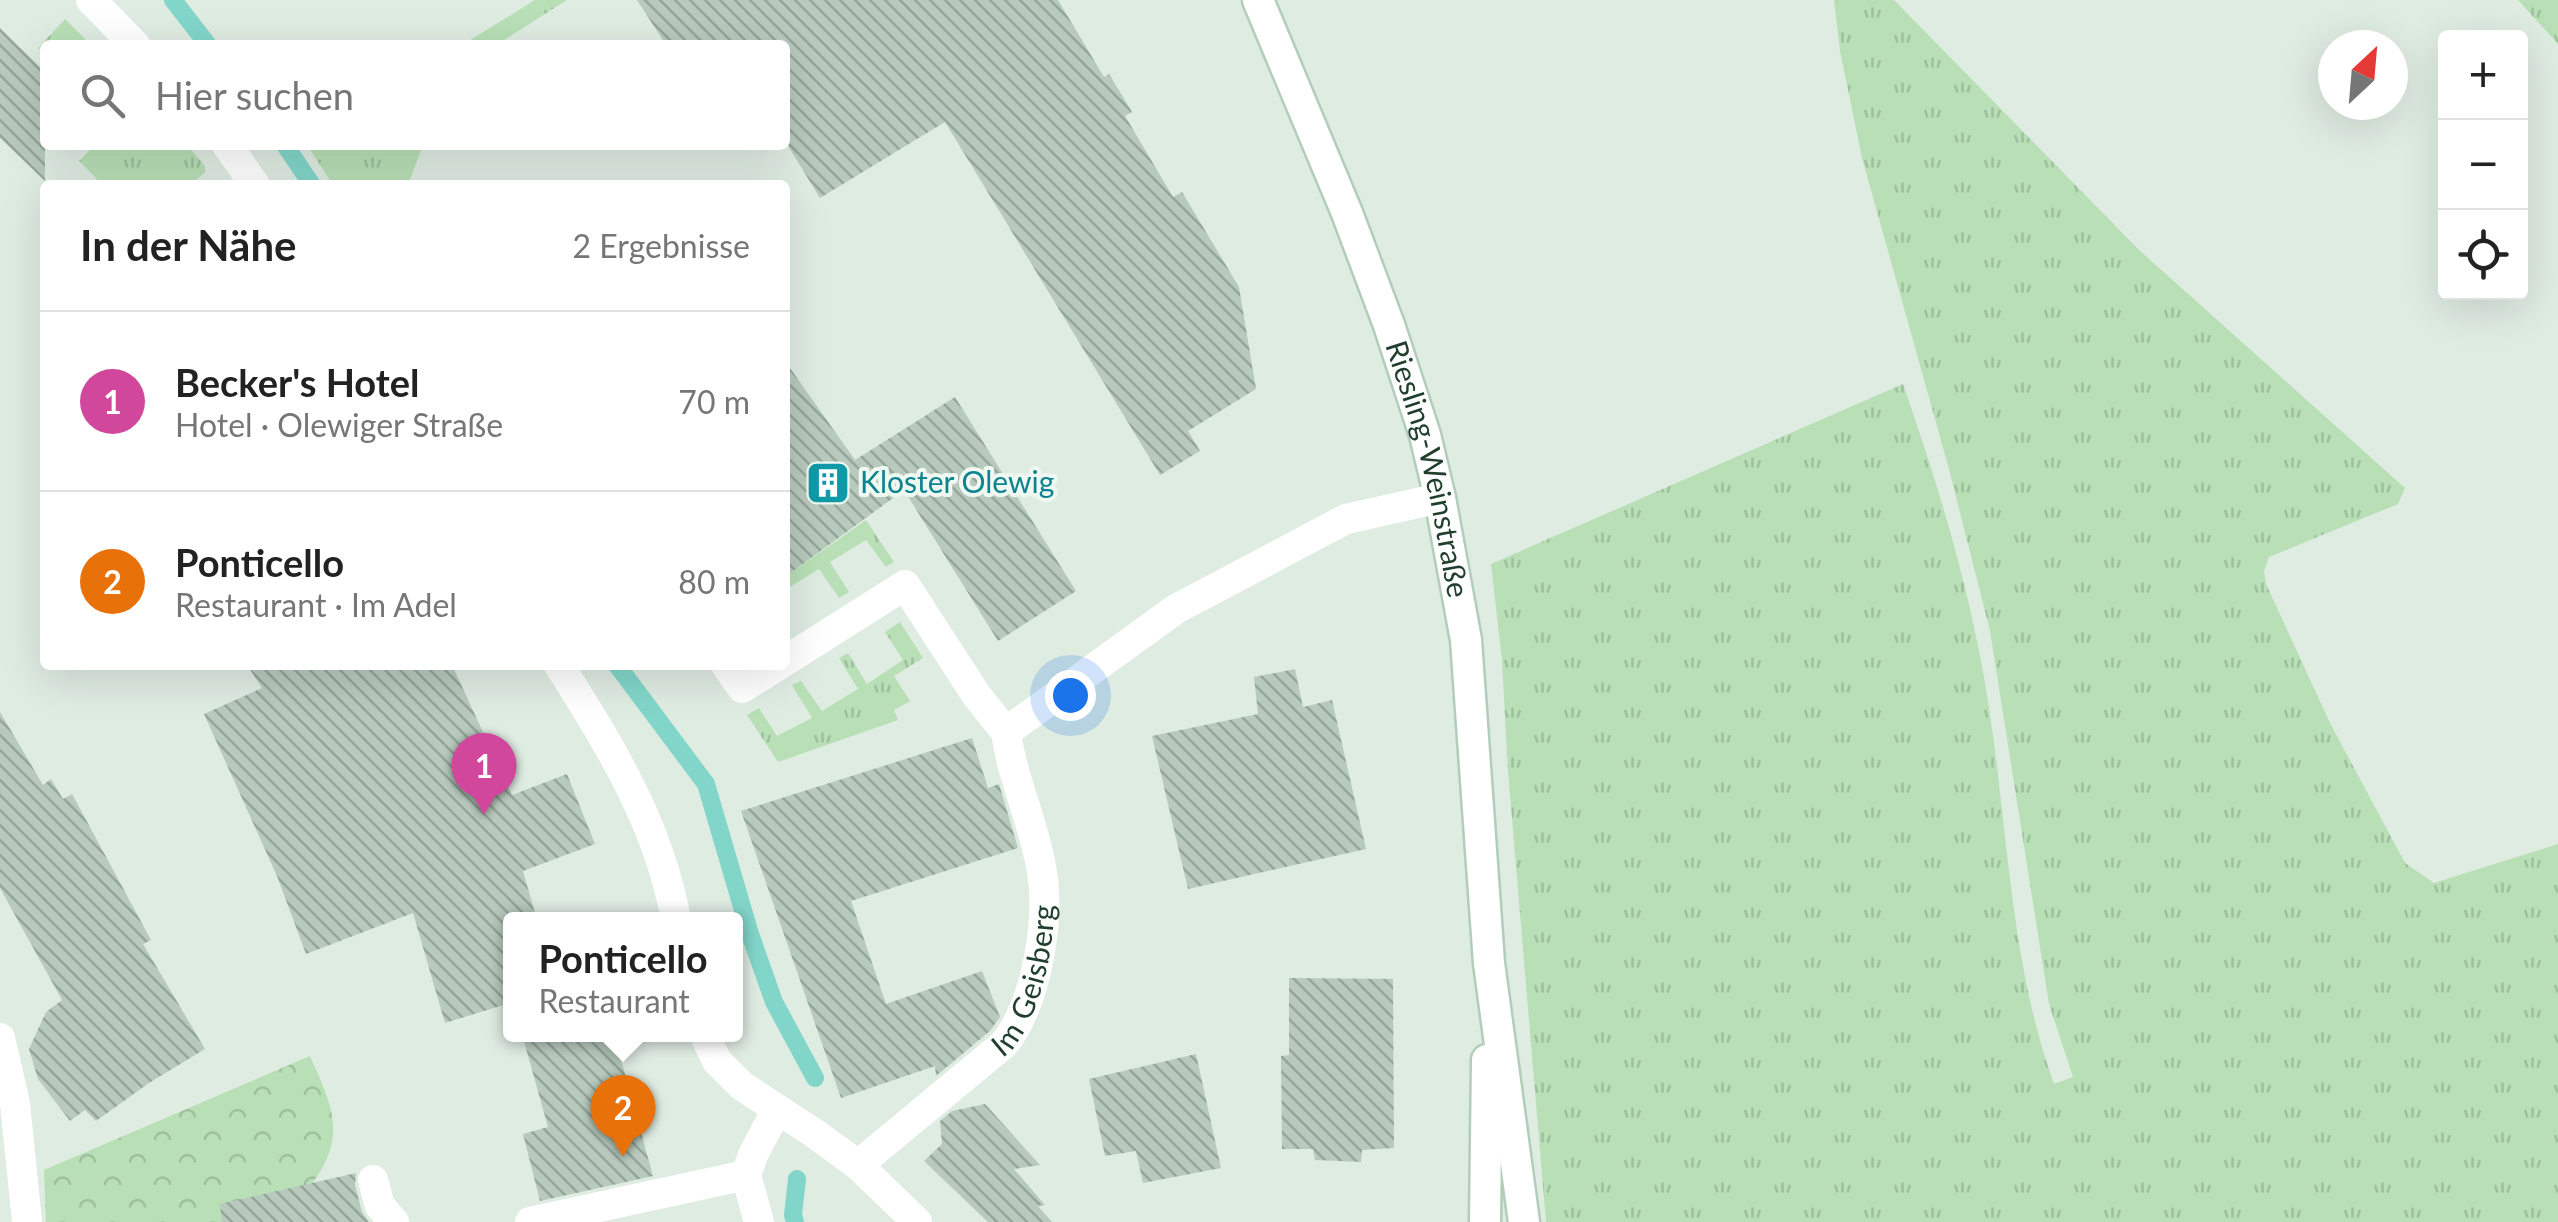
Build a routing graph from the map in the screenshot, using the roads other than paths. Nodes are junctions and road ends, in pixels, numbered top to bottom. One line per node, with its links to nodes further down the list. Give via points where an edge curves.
1 (91, 0): 3 (street)
2 (1258, 0): 6 (street, Riesling-Weinstraße, via 1389,326)
3 (130, 40)
4 (230, 150): 5 (street)
5 (252, 180)
6 (1440, 498): 11 (street, via 1346,519 1176,609); 13 (street, Riesling-Weinstraße, via 1466,640)
7 (790, 658): 11 (street, via 905,586)
8 (562, 670): 12 (street, via 654,834)
9 (729, 670): 10 (street, via 742,688)
10 (771, 670)
11 (1006, 732): 17 (street, Im Geisberg, via 1042,870 1033,986 1004,1044)
12 (675, 912)
13 (1489, 963): 25 (street, Riesling-Weinstraße); 26 (street, Riesling-Weinstraße)
14 (0, 1038): 20 (street, via 15,1103)
15 (708, 1042): 16 (street, via 742,1086)
16 (777, 1109): 17 (street); 18 (street)
17 (858, 1166): 24 (street)
18 (746, 1175): 22 (street); 23 (street)
19 (373, 1180): 21 (street, via 380,1206)
20 (28, 1222)
21 (394, 1222)
22 (530, 1222)
23 (759, 1222)
24 (917, 1222)
25 (1485, 1222)
26 (1524, 1222)

